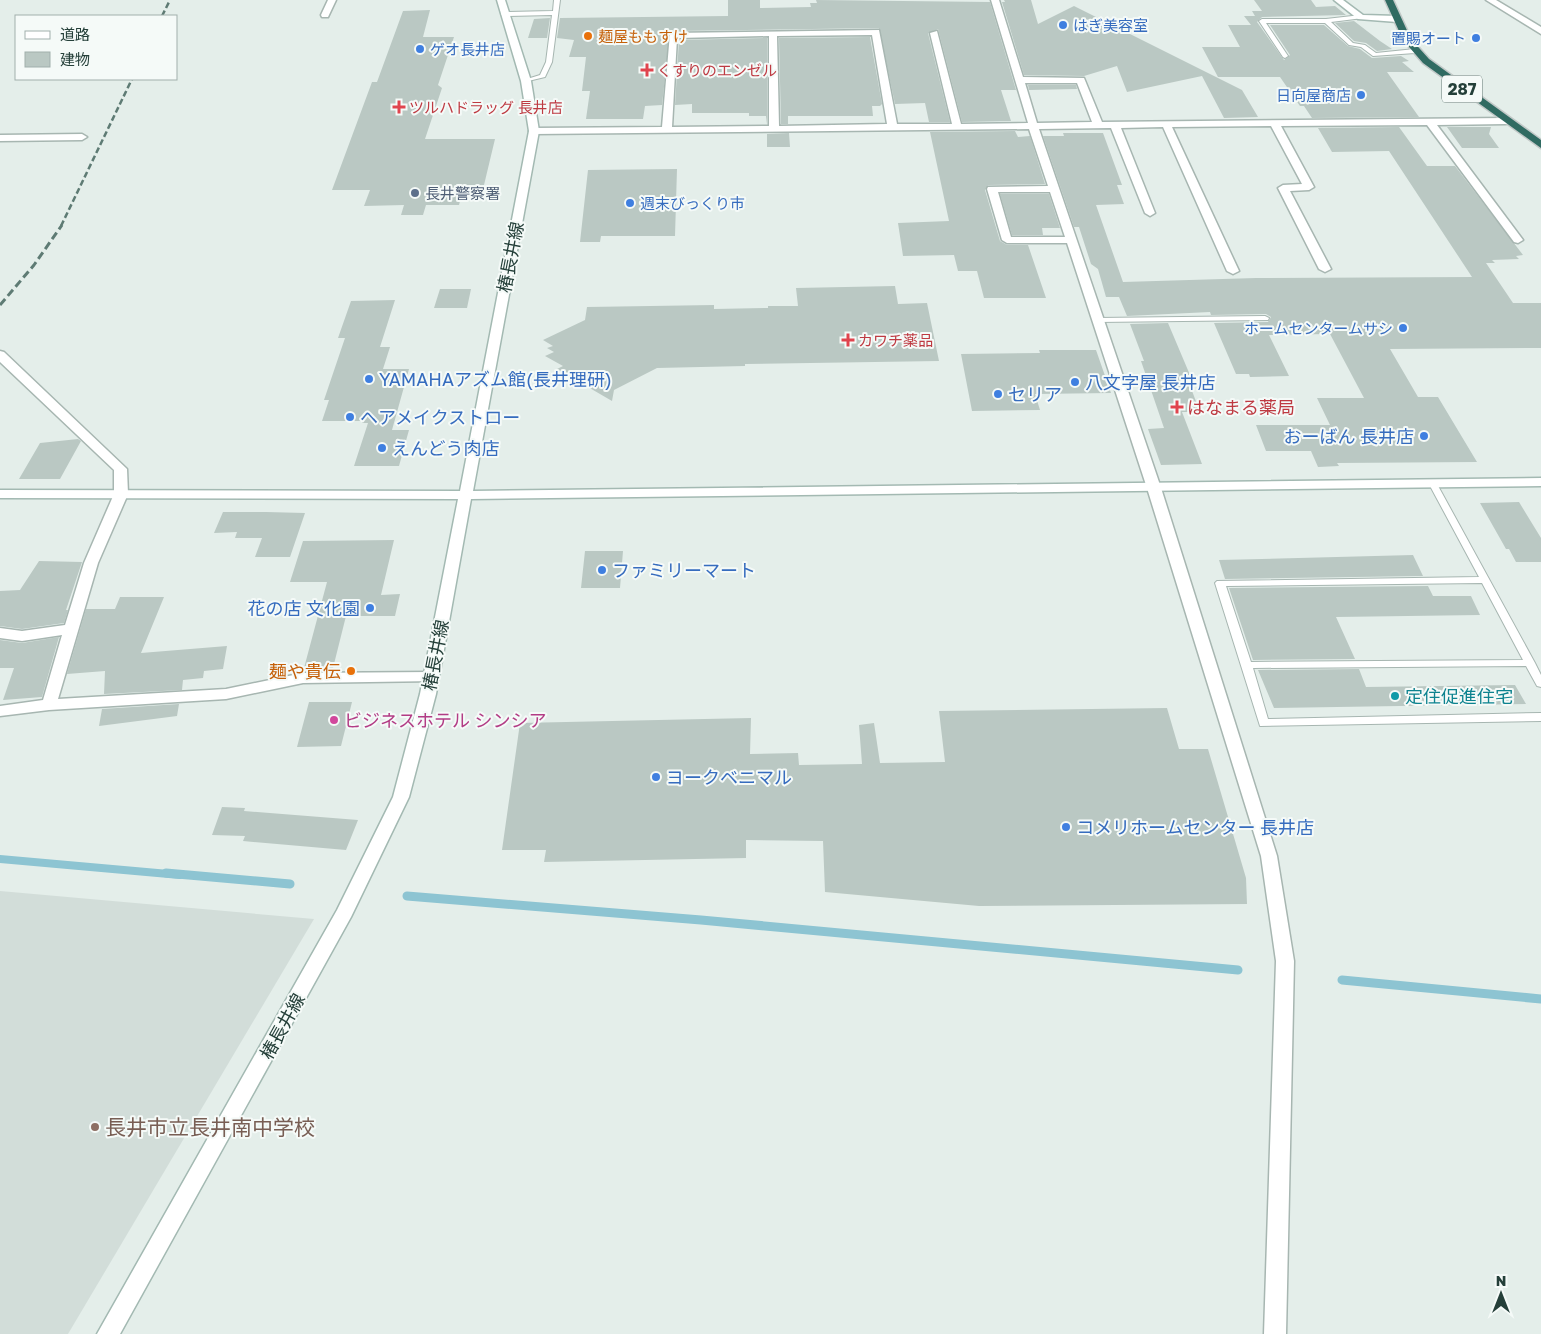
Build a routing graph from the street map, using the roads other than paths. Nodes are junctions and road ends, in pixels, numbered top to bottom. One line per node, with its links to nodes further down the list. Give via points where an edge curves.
1 (332, 0): 9 (street)
2 (557, 0): 8 (lane)
3 (995, 0): 18 (street)
4 (1338, 0): 10 (street)
5 (1389, 0): 11 (highway, 287)
6 (1490, 0): 13 (street)
7 (503, 7): 8 (lane); 19 (street, 椿長井線)
8 (555, 13): 19 (lane, via 549,62 544,76)
9 (325, 15)
10 (1361, 17): 11 (street); 12 (lane)
11 (1397, 19): 16 (highway, 287)
12 (1326, 21): 16 (lane, via 1350,44 1363,46 1375,55); 17 (lane, via 1262,21)
13 (1541, 31)
14 (773, 33): 27 (street, via 876,32); 29 (street); 30 (street, via 673,35)
15 (934, 33): 28 (street)
16 (1415, 51): 20 (highway, 287)
17 (1284, 56)
18 (1020, 80): 25 (street); 26 (street, via 1081,80)
19 (526, 81): 31 (street, 椿長井線)
20 (1506, 121): 21 (street); 34 (highway, 287)
21 (1429, 122): 22 (street); 38 (street)
22 (1274, 123): 24 (street); 39 (street, via 1309,187 1282,188)
23 (1114, 124): 24 (street); 26 (street); 36 (street)
24 (1166, 124): 40 (street)
25 (1033, 125): 26 (street); 28 (street); 35 (street)
26 (1098, 125)
27 (892, 126): 28 (street); 29 (street)
28 (957, 126)
29 (774, 128): 30 (street)
30 (667, 129): 31 (street)
31 (534, 131): 49 (street, 椿長井線)
32 (82, 137): 33 (street)
33 (0, 138)
34 (1541, 146)
35 (1055, 189): 37 (street); 37 (street, via 992,189 1007,240)
36 (1150, 213)
37 (1071, 240): 42 (street)
38 (1518, 240)
39 (1325, 269)
40 (1233, 271)
41 (1265, 318): 42 (lane)
42 (1098, 320): 46 (street)
43 (0, 355): 48 (street, via 120,469)
44 (1541, 482): 45 (street)
45 (1432, 484): 46 (street); 50 (lane)
46 (1154, 488): 49 (street); 61 (street, via 1269,856 1285,961)
47 (0, 494): 48 (street)
48 (121, 494): 49 (street); 51 (street, via 90,563)
49 (465, 495): 55 (street, 椿長井線)
50 (1485, 580): 53 (lane); 54 (lane, via 1220,583)
51 (71, 629): 52 (street, via 22,636); 57 (street)
52 (0, 633)
53 (1530, 663): 54 (lane); 56 (lane)
54 (1247, 665): 59 (lane, via 1264,722)
55 (431, 677): 57 (street, via 303,678 226,694); 60 (street, 椿長井線, via 401,797 345,912)
56 (1541, 684)
57 (50, 705): 58 (street)
58 (0, 711)
59 (1541, 717)
60 (108, 1334)
61 (1275, 1334)

